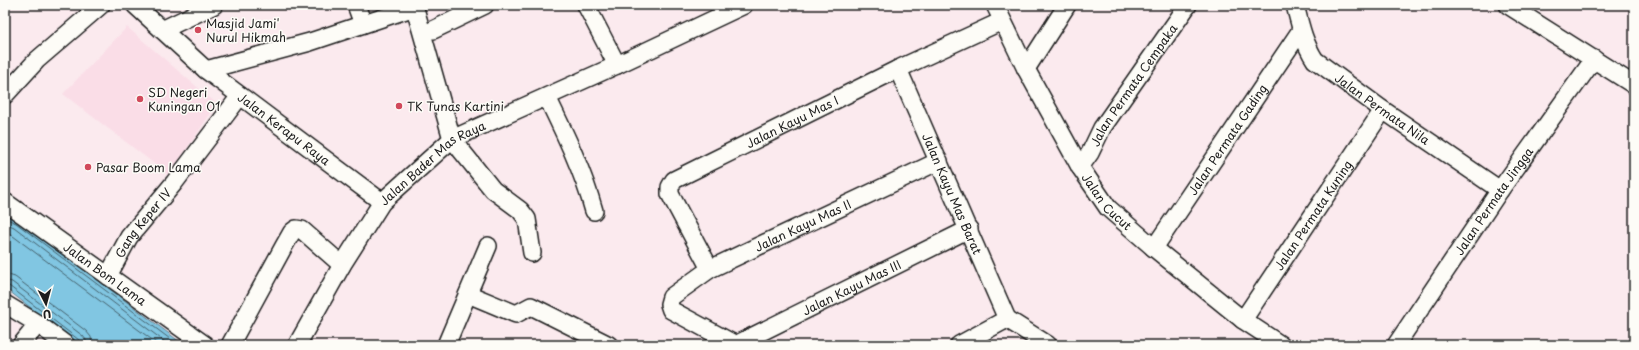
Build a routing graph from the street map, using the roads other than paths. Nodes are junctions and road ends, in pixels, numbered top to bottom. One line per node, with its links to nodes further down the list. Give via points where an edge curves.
1 (101, 5): 24 (street, via 37,60)
2 (135, 5): 15 (street, Jalan Kerapu Raya)
3 (214, 5): 15 (street)
4 (356, 5): 14 (street)
5 (485, 5): 16 (street)
6 (586, 5): 19 (street)
7 (744, 5): 19 (street, Jalan Bader Mas Raya)
8 (1067, 5): 21 (street)
9 (1188, 5): 30 (street, Jalan Permata Cempaka, via 1102,128)
10 (1295, 5): 17 (street, Jalan Permata Nila)
11 (1508, 5): 18 (street)
12 (414, 6): 14 (street); 28 (street)
13 (999, 13): 20 (street, Jalan Kayu Mas I); 21 (street, Jalan Cucut)
14 (363, 24): 22 (street, via 310,42)
15 (162, 30): 22 (street, Jalan Kerapu Raya)
16 (433, 30)
17 (1301, 30): 27 (street, Jalan Permata Nila, via 1308,49 1316,60); 37 (street, Jalan Permata Gading)
18 (1594, 59): 23 (street); 31 (street, Jalan Permata Jingga)
19 (617, 66): 26 (street, Jalan Bader Mas Raya)
20 (898, 69): 29 (street, Jalan Kayu Mas Barat); 40 (street, Jalan Kayu Mas I, via 674,180 670,194)
21 (1026, 69): 30 (street, Jalan Cucut)
22 (206, 70): 25 (street, Jalan Kerapu Raya)
23 (1634, 85)
24 (5, 95)
25 (240, 96): 33 (street, Jalan Kerapu Raya); 41 (street, Gang Keper IV, via 129,237)
26 (547, 97): 28 (street, Jalan Bader Mas Raya); 34 (street, via 569,141)
27 (1383, 110): 31 (street, Jalan Permata Nila); 45 (street, Jalan Permata Kuning)
28 (452, 140): 33 (street, Jalan Bader Mas Raya); 38 (street, via 493,190 527,218)
29 (939, 161): 35 (street, Jalan Kayu Mas Barat); 40 (street, Jalan Kayu Mas II)
30 (1080, 167): 37 (street, Jalan Cucut, via 1108,208)
31 (1500, 190): 58 (street, Jalan Permata Jingga)
32 (5, 202): 41 (street, Jalan Bom Lama)
33 (382, 202): 39 (street, Jalan Bader Mas Raya)
34 (594, 211)
35 (969, 229): 44 (street, Jalan Kayu Mas Barat); 54 (street, Jalan Kayu Mas III)
36 (488, 246): 42 (street)
37 (1154, 248): 45 (street, Jalan Cucut)
38 (532, 253)
39 (342, 265): 50 (street, via 302,230 296,229 284,246); 51 (street, Jalan Bader Mas Raya)
40 (710, 270): 54 (street, Jalan Kayu Mas II, via 671,297 670,310)
41 (108, 276): 49 (street, Jalan Bom Lama)
42 (468, 294): 52 (street); 53 (street, via 516,314 531,306)
43 (5, 304): 46 (street)
44 (1007, 319): 55 (street); 56 (street)
45 (1244, 320): 57 (street, Jalan Cucut)
46 (38, 324): 47 (street); 48 (street)
47 (21, 345)
48 (66, 345)
49 (205, 345)
50 (230, 345)
51 (297, 345)
52 (446, 345)
53 (609, 345)
54 (735, 345)
55 (959, 345)
56 (1048, 345)
57 (1281, 345)
58 (1396, 345)

